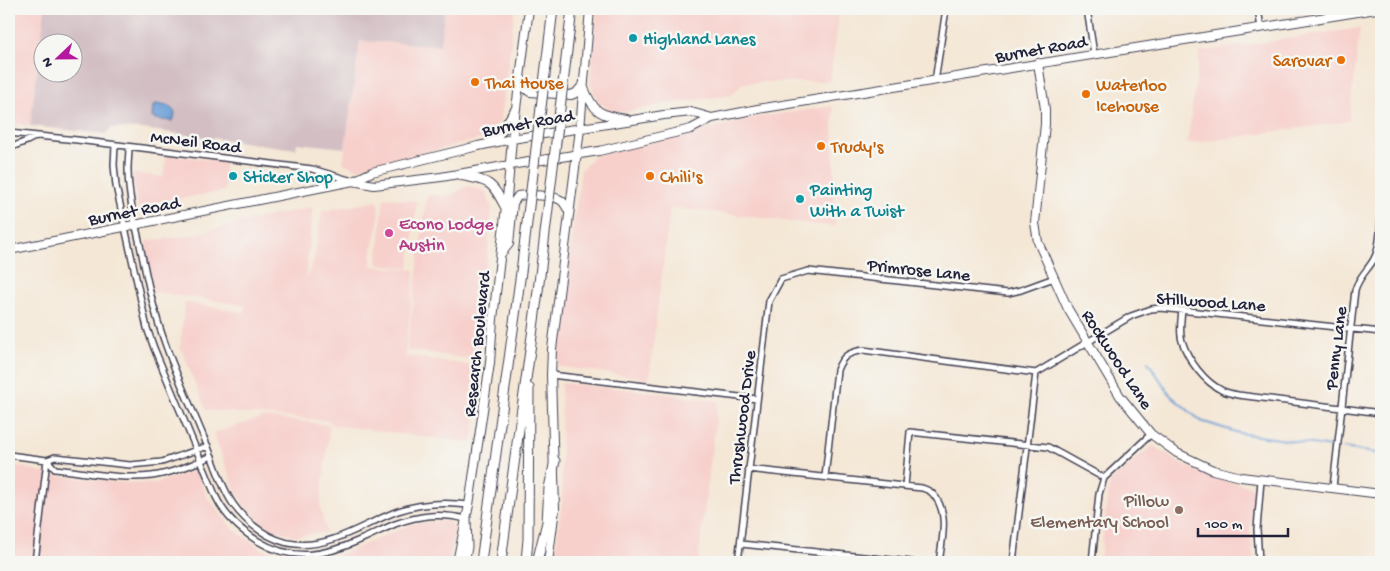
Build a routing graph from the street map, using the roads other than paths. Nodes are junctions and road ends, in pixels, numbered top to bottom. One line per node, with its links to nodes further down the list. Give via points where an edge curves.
1 (529, 9): 12 (main road, Research Boulevard)
2 (553, 9): 71 (highway, bridge, via 522,272)
3 (572, 9): 43 (highway, bridge)
4 (590, 9): 14 (main road)
5 (946, 9): 13 (street)
6 (1088, 9): 10 (street)
7 (1258, 9): 9 (street)
8 (1376, 9): 9 (main road, Burnet Road)
9 (1261, 28): 10 (main road, Burnet Road)
10 (1094, 54): 11 (main road, Burnet Road)
11 (1038, 63): 13 (main road, Burnet Road); 37 (main road, Rockwood Lane, via 1045,124 1034,223 1038,242)
12 (520, 76): 14 (main road, via 530,92 571,95); 15 (main road, Research Boulevard)
13 (936, 81): 16 (main road, Burnet Road)
14 (583, 85): 17 (main road, via 597,110); 18 (main road)
15 (516, 106): 21 (main road, Research Boulevard); 22 (main road, via 501,132)
16 (712, 118): 17 (main road, Burnet Road, via 691,112); 26 (main road, Burnet Road, via 691,129)
17 (632, 120): 18 (main road, Burnet Road)
18 (580, 129): 21 (main road, Burnet Road); 26 (main road)
19 (9, 134): 20 (street, McNeil Road)
20 (35, 137): 23 (street, McNeil Road); 25 (street, McNeil Road)
21 (512, 139): 22 (main road, Burnet Road); 27 (main road, Research Boulevard)
22 (486, 144): 29 (main road, Burnet Road, via 372,172)
23 (115, 145): 24 (street, McNeil Road); 34 (street, via 114,179)
24 (130, 147): 29 (street, McNeil Road, via 312,169); 33 (street, via 128,179)
25 (9, 148)
26 (576, 154): 27 (main road, Burnet Road); 31 (main road)
27 (510, 165): 28 (main road, Burnet Road); 30 (main road, Research Boulevard)
28 (455, 175): 29 (main road, Burnet Road, via 374,185); 30 (main road, via 490,184)
29 (353, 181): 33 (main road, Burnet Road)
30 (506, 209): 36 (main road, Research Boulevard)
31 (569, 212): 36 (main road, via 562,201 554,197 518,196 514,203 509,244); 45 (main road)
32 (1381, 218): 40 (street, Penny Lane, via 1375,258 1355,290)
33 (136, 225): 34 (main road, Burnet Road); 51 (street, via 152,304 165,344)
34 (124, 227): 35 (main road, Burnet Road); 52 (street, via 147,328)
35 (9, 250)
36 (501, 254): 65 (main road, Research Boulevard, via 490,364)
37 (1054, 278): 38 (street, Primrose Lane, via 1008,293 808,271); 42 (main road, Rockwood Lane)
38 (781, 279): 46 (street, Thrushwood Drive, via 768,301)
39 (1182, 310): 40 (street, Stillwood Lane); 42 (street, Stillwood Lane, via 1161,308 1143,311); 47 (street, via 1182,339 1186,352 1205,378 1223,391)
40 (1352, 328): 41 (street, Stillwood Lane); 47 (street, Penny Lane)
41 (1381, 332)
42 (1088, 342): 44 (street, Stillwood Lane); 49 (main road, Rockwood Lane, via 1120,396)
43 (529, 362): 72 (highway); 73 (highway)
44 (1036, 373): 50 (street); 59 (street, via 863,350 846,355 837,370)
45 (551, 375): 46 (street); 57 (main road)
46 (757, 399): 58 (street, Thrushwood Drive)
47 (1342, 408): 48 (street); 63 (street, Penny Lane)
48 (1381, 412)
49 (1151, 434): 60 (street); 61 (main road, Rockwood Lane, via 1177,453 1213,470)
50 (1027, 445): 60 (street, via 1048,448); 62 (street, via 910,432); 79 (street)
51 (208, 446): 52 (street); 54 (street)
52 (196, 450): 55 (street, via 162,462 140,465 55,457); 56 (street)
53 (9, 455): 55 (street)
54 (212, 456): 56 (street); 65 (street, via 226,493 238,511 262,531 293,544 330,540 415,506 452,502)
55 (47, 460): 56 (street, via 55,469 140,476 153,476); 68 (street)
56 (201, 461): 66 (street, via 219,502 231,520 251,537 287,553 307,555 332,551 394,525 424,517 449,515)
57 (555, 461): 74 (highway, via 547,522); 75 (main road, via 555,509)
58 (748, 469): 59 (street); 67 (street, Thrushwood Drive)
59 (825, 477): 62 (street)
60 (1104, 478): 80 (street, via 1099,494)
61 (1261, 480): 63 (main road, Rockwood Lane); 81 (street, via 1257,529)
62 (905, 486): 78 (street, via 932,493 940,505 944,521)
63 (1333, 487): 64 (main road, Rockwood Lane)
64 (1381, 494)
65 (469, 504): 66 (main road, Research Boulevard)
66 (466, 519): 69 (main road, Research Boulevard); 70 (highway)
67 (740, 544): 76 (street, Thrushwood Drive); 77 (street)
68 (34, 562)
69 (456, 562)
70 (464, 562)
71 (480, 562)
72 (502, 562)
73 (526, 562)
74 (537, 562)
75 (548, 562)
76 (738, 562)
77 (911, 562)
78 (939, 562)
79 (1013, 562)
80 (1092, 562)
81 (1259, 562)

